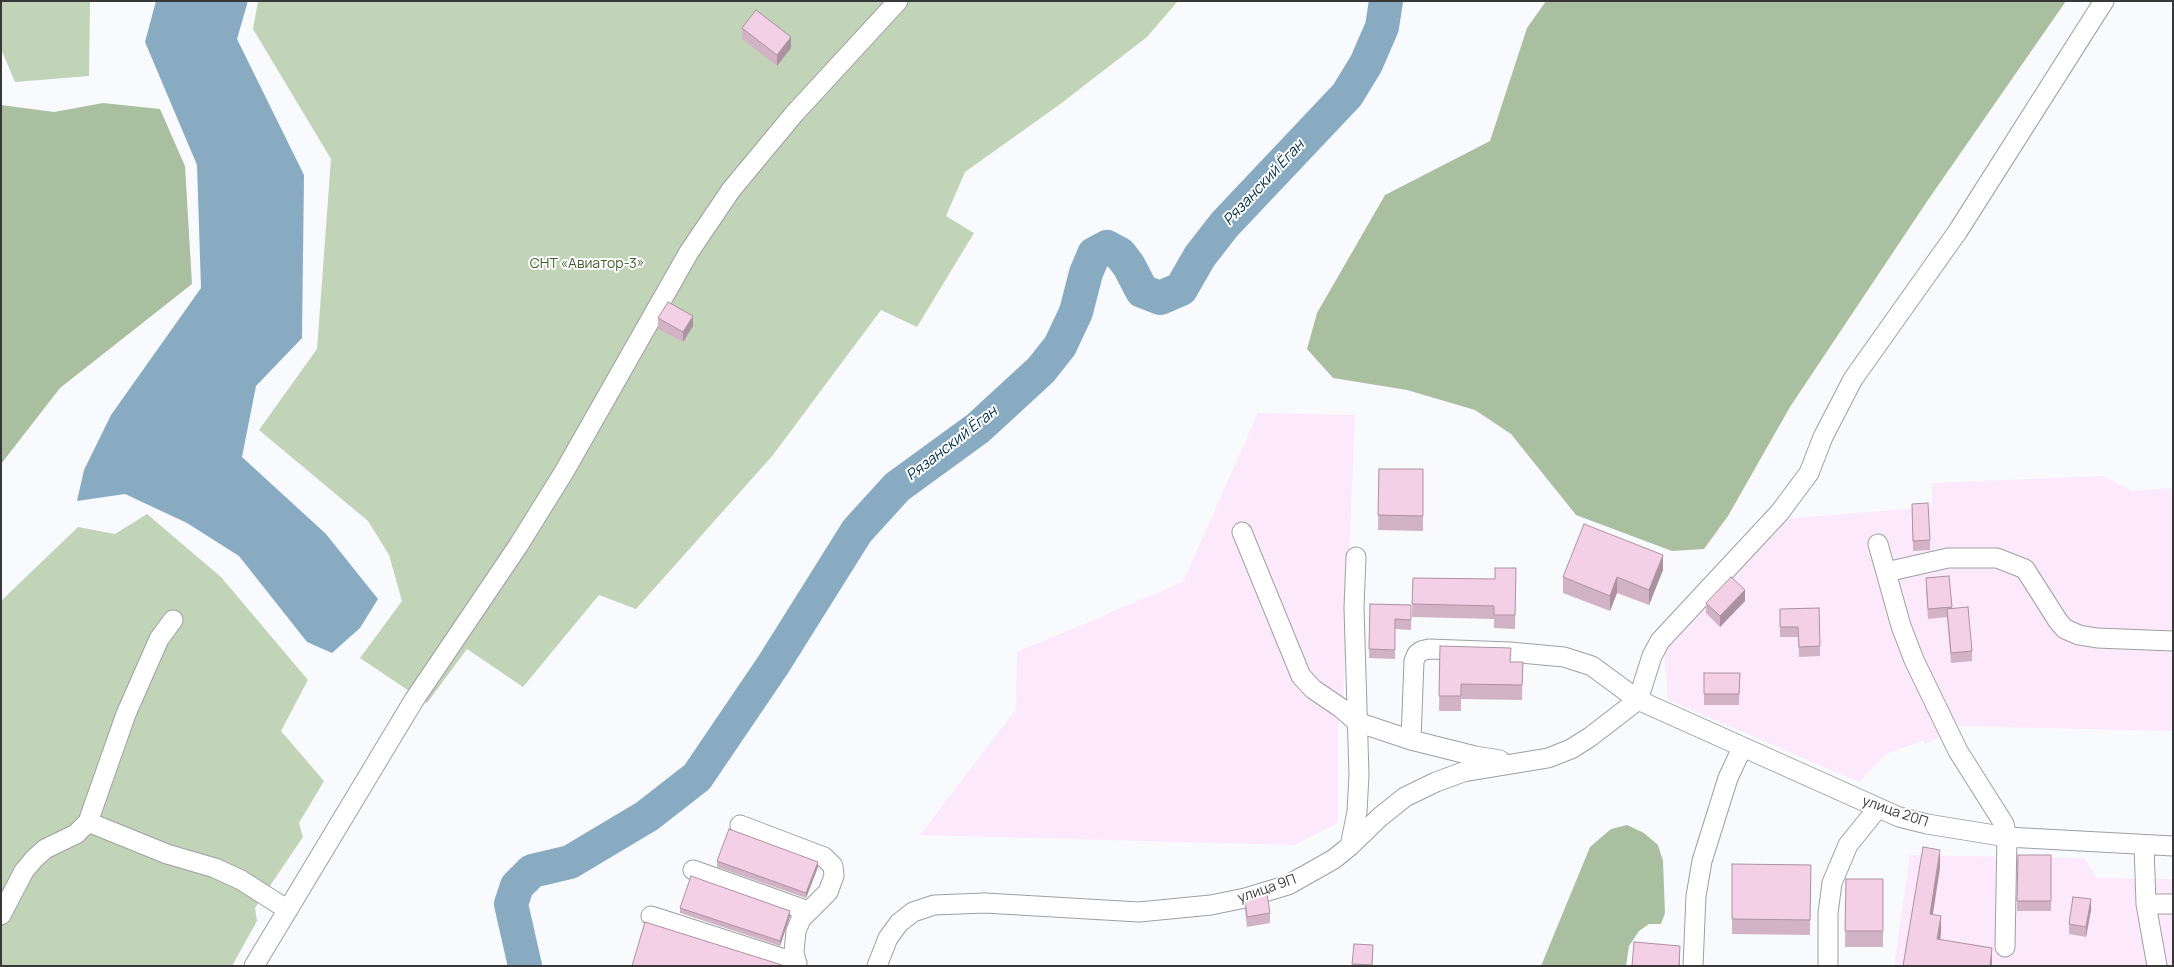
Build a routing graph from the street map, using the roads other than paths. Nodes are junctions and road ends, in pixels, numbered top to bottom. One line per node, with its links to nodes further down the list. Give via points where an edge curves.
1 (898, 1): 24 (street, via 794,114 730,190 690,252 564,472 414,700)
2 (2104, 1): 9 (street, via 1958,231 1853,379 1802,484 1660,641)
3 (1242, 532): 10 (street, via 1301,676)
4 (1878, 544): 6 (street)
5 (1356, 557): 10 (street)
6 (1886, 572): 8 (street, via 1948,558 1997,558 2026,570 2058,621 2079,635); 17 (street, via 1914,660 1958,751 2004,824)
7 (173, 620): 15 (street, via 159,639 126,714)
8 (2173, 641)
9 (1638, 700): 11 (street, улица 20П, via 1592,666 1577,660 1510,652 1429,649 1417,654 1414,661); 12 (street, улица 20П); 13 (street, улица 9П, via 1571,749)
10 (1357, 722): 11 (street); 19 (street, via 1358,812)
11 (1411, 740): 13 (street, via 1475,756)
12 (1742, 748): 14 (street, улица 20П); 33 (street, via 1728,778 1702,861 1696,896)
13 (1523, 763): 19 (street, улица 9П, via 1481,768 1436,782 1406,797)
14 (1877, 809): 17 (street, улица 20П, via 1927,824); 34 (street, via 1848,845 1832,883 1828,913)
15 (88, 822): 24 (street, via 167,854 215,868 241,880); 26 (street, via 76,834 45,849 34,859 24,871)
16 (740, 825): 25 (street, via 830,860 834,870 831,887 825,897)
17 (2007, 837): 18 (street, улица 20П); 28 (street)
18 (2144, 845): 20 (street, улица 20П); 22 (street)
19 (1350, 846): 32 (street, улица 9П, via 1288,885 1211,905 1139,912 984,903 934,905 913,912 899,923 888,938)
20 (2173, 846)
21 (693, 870): 25 (street)
22 (2146, 904): 23 (street); 29 (street)
23 (2173, 904)
24 (288, 910): 31 (street)
25 (808, 911): 30 (street, via 796,931)
26 (1, 915)
27 (651, 916): 30 (street)
28 (2005, 947)
29 (2162, 957)
30 (797, 964)
31 (254, 966)
32 (877, 966)
33 (1693, 966)
34 (1828, 966)

